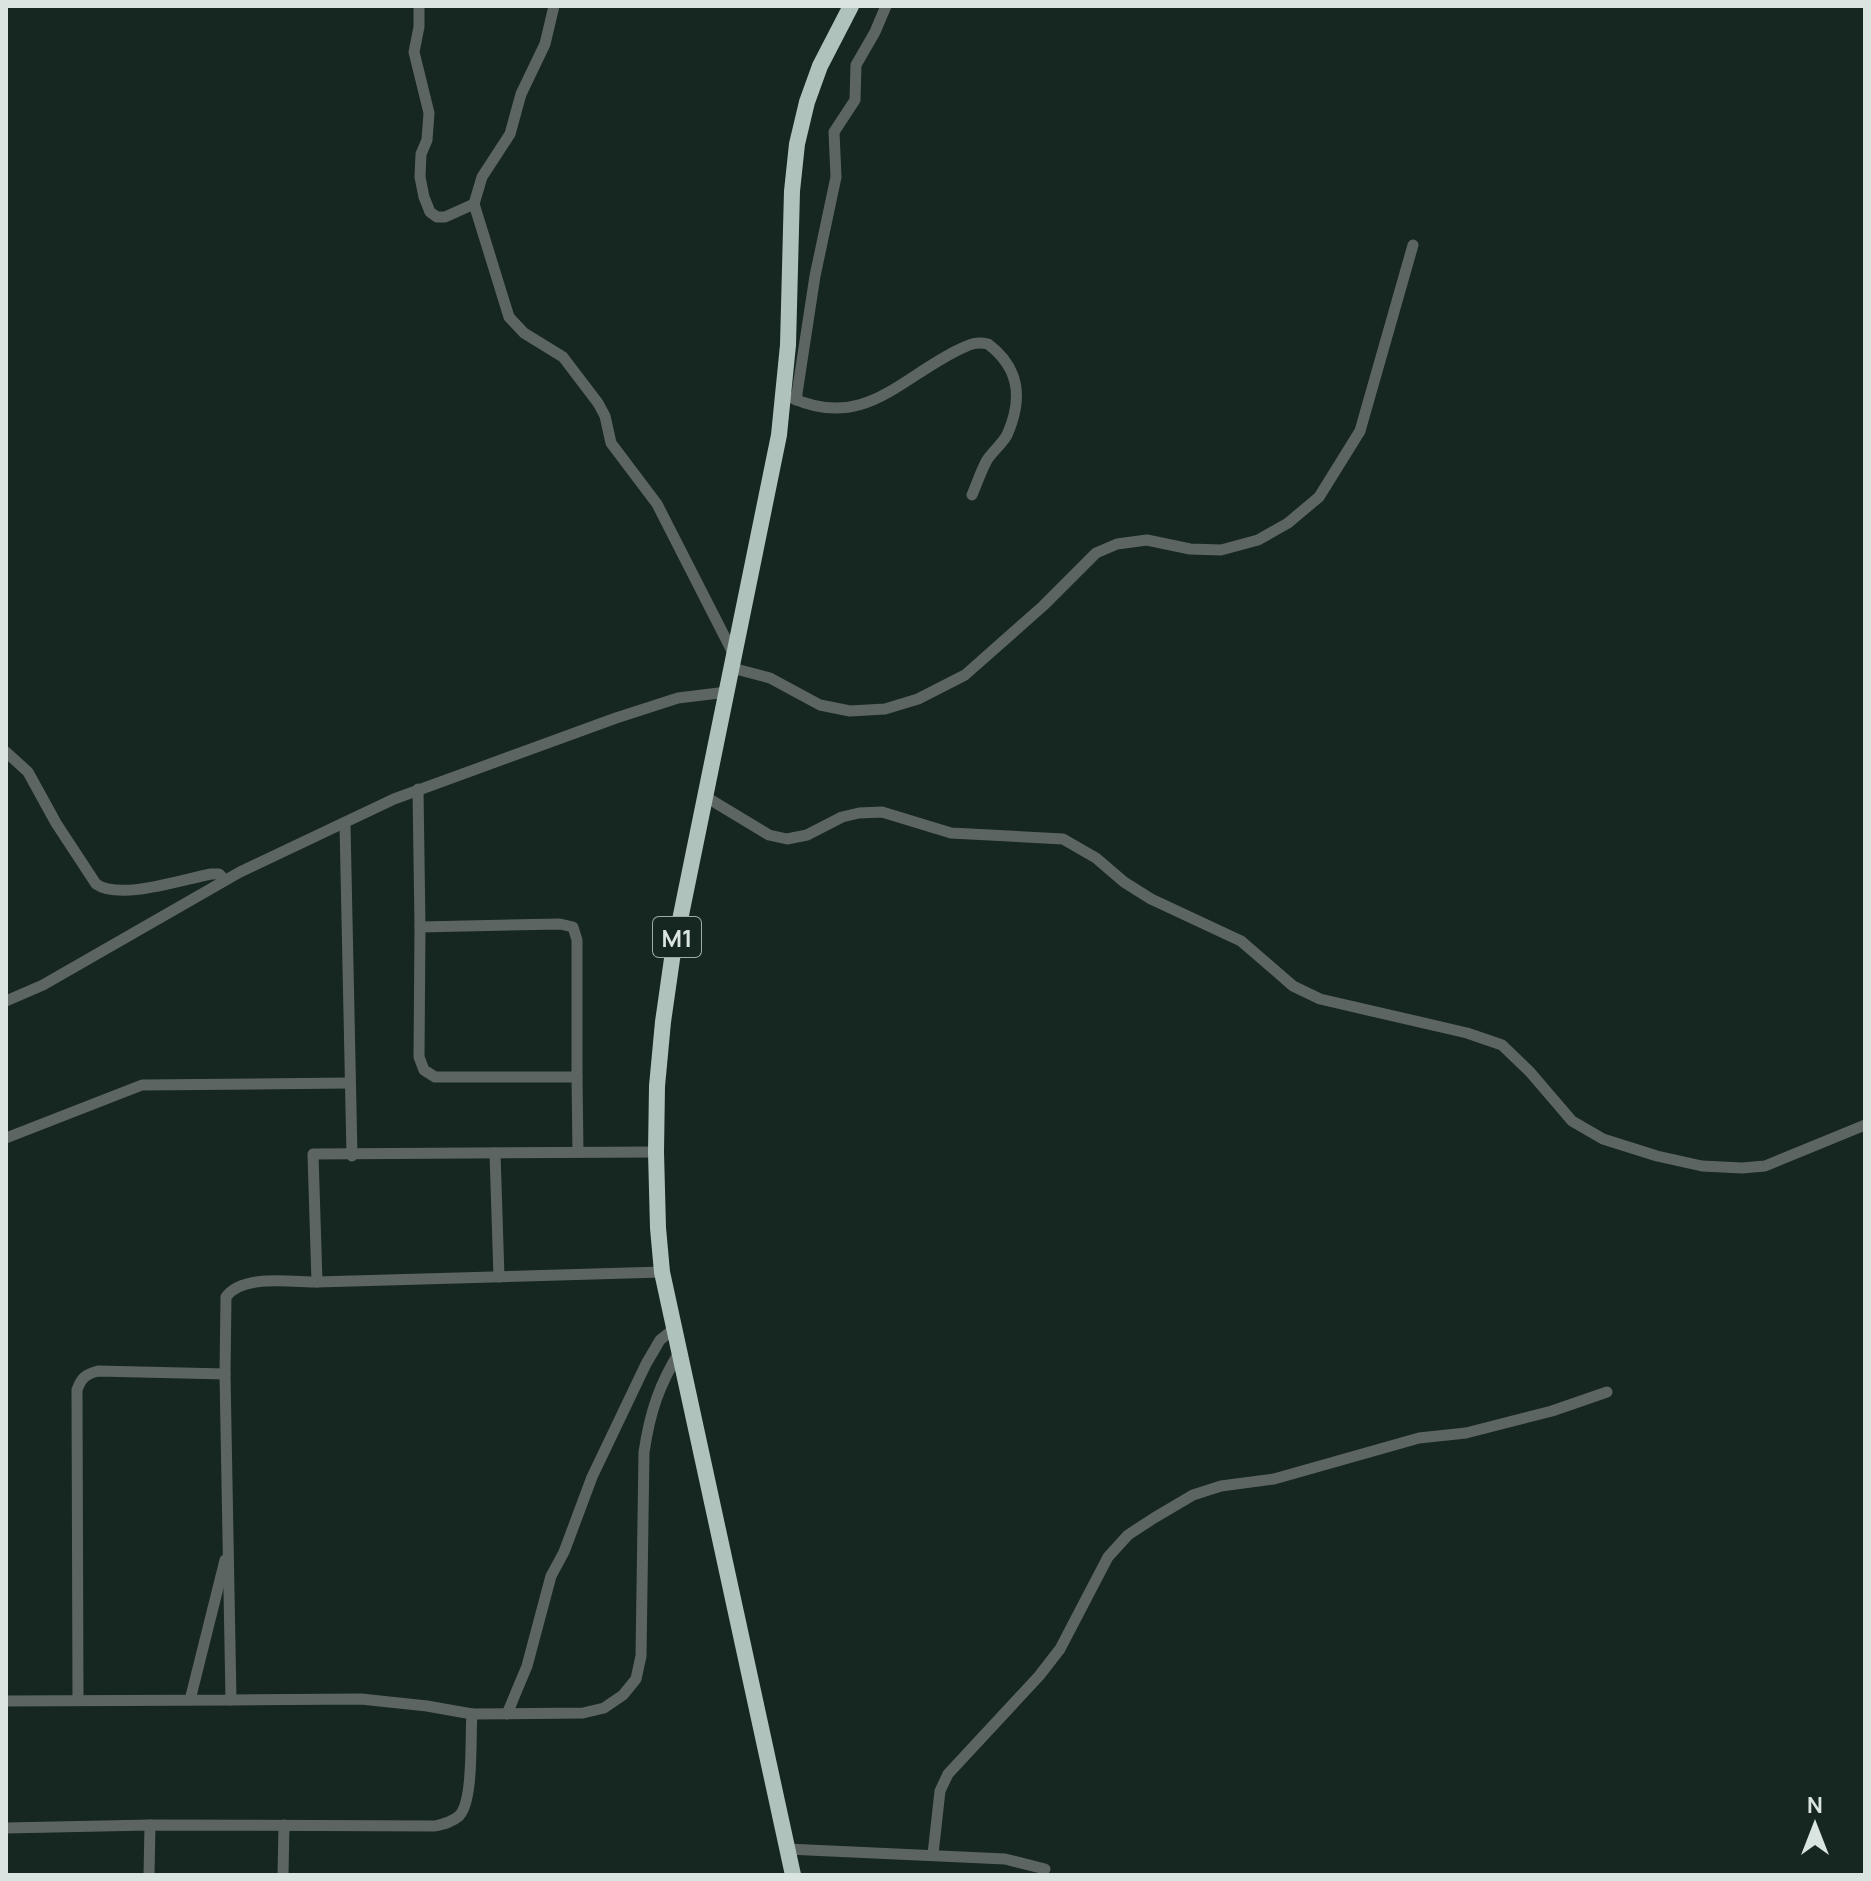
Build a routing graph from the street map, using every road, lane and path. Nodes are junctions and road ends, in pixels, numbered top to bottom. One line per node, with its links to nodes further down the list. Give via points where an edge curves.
1 (419, 6): 5 (street, via 414,52 429,113 421,154 424,197 437,217)
2 (554, 6): 5 (street, via 510,134 482,177)
3 (851, 6): 7 (highway, M1, via 820,66 797,144)
4 (886, 6): 7 (street, via 856,65 855,100 834,132 836,177)
5 (474, 204): 9 (street, via 509,317 563,357 598,403 611,443 657,504)
6 (1413, 245): 9 (street, via 1360,431 1319,497 1288,523 1258,540 1221,550 1147,540 1096,553 965,675 885,709 850,711 820,705)
7 (790, 397): 8 (street, via 830,408 874,402 951,354 971,344 988,344 1009,364 1017,400 1007,435 988,458); 9 (highway, M1)
8 (972, 495)
9 (733, 662): 10 (highway, M1)
10 (727, 692): 12 (street, via 678,698); 13 (highway, M1)
11 (6, 752): 15 (street, via 28,772 102,888 121,891 211,874)
12 (418, 789): 14 (street); 16 (street)
13 (706, 797): 20 (street, via 769,835 787,839 842,817 882,812 951,833 1063,839 1151,899 1241,941 1293,986 1320,999 1502,1045 1572,1121 1603,1139 1657,1156 1702,1166 1765,1166); 23 (highway, M1, via 663,1022)
14 (345, 824): 15 (street); 19 (street)
15 (225, 880): 17 (street)
16 (420, 927): 18 (street, via 419,1057 424,1070 435,1077); 18 (street, via 573,927)
17 (6, 1001)
18 (577, 1077): 22 (street)
19 (349, 1083): 21 (street, via 142,1085); 25 (street)
20 (1865, 1125)
21 (6, 1138)
22 (578, 1152): 23 (street); 24 (street)
23 (656, 1152): 26 (highway, M1)
24 (495, 1153): 25 (street); 27 (street)
25 (352, 1156): 28 (street, via 313,1154)
26 (662, 1272): 27 (street); 29 (highway, M1)
27 (499, 1277): 28 (street)
28 (317, 1282): 31 (street, via 243,1283 232,1288 226,1297)
29 (675, 1328): 30 (highway, M1); 39 (street, via 660,1340 646,1364 592,1477 551,1576 527,1666)
30 (680, 1351): 39 (street, via 662,1382 647,1429 636,1679 604,1708); 43 (highway, M1)
31 (225, 1374): 33 (street); 34 (street, via 98,1371 80,1381)
32 (1607, 1392): 44 (street, via 1466,1433 1419,1438 1274,1479 1221,1486 1193,1495 1128,1535 1108,1557 1060,1649 948,1774 940,1791)
33 (228, 1545): 35 (street); 36 (street)
34 (78, 1700): 35 (street); 37 (street)
35 (190, 1700): 36 (street)
36 (231, 1700): 38 (street, via 361,1699)
37 (6, 1701)
38 (472, 1714): 39 (street); 41 (street, via 467,1797 457,1818 435,1826)
39 (507, 1714)
40 (150, 1825): 41 (street); 42 (street); 46 (street)
41 (284, 1825): 47 (street)
42 (6, 1828)
43 (787, 1849): 44 (street); 48 (highway, M1)
44 (933, 1854): 45 (street, via 1005,1859)
45 (1045, 1869)
46 (149, 1875)
47 (283, 1875)
48 (793, 1875)

